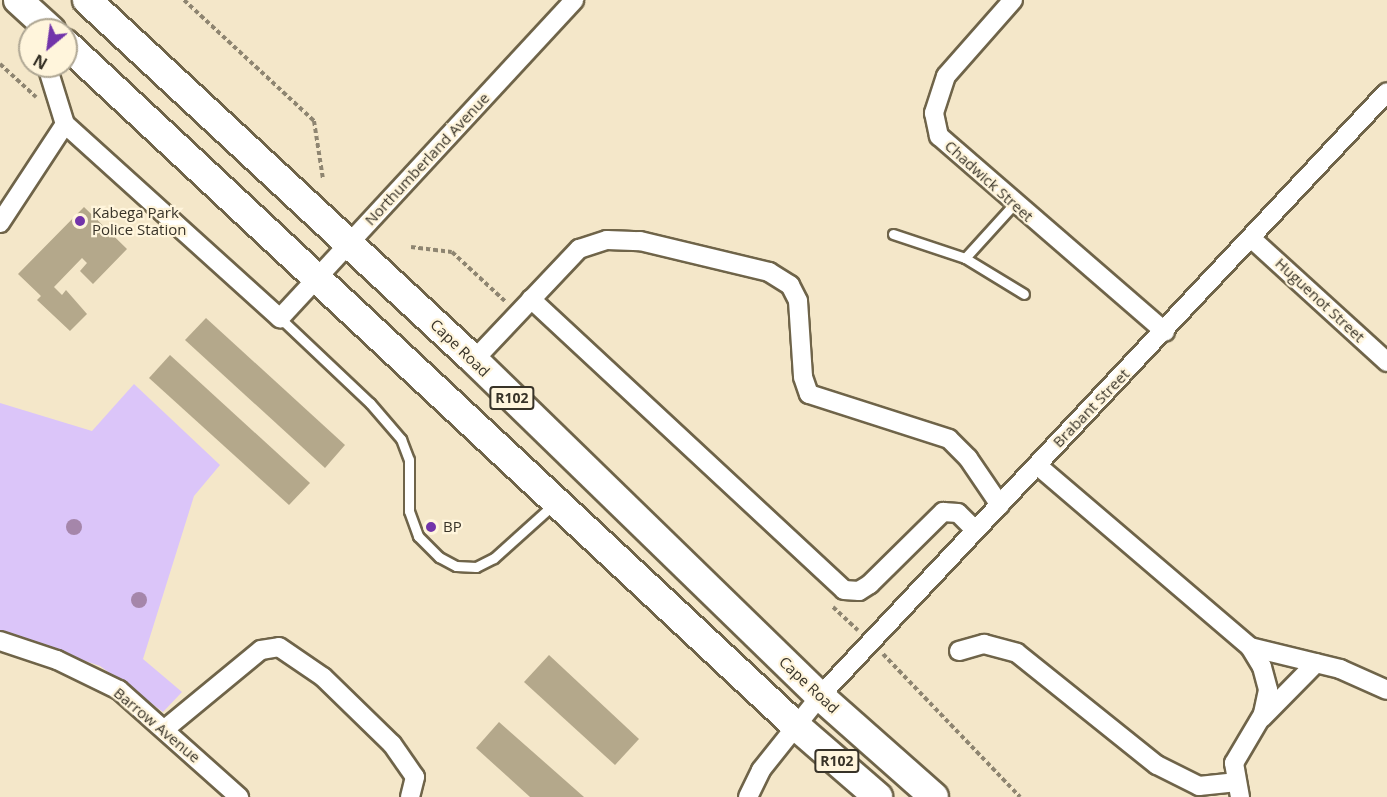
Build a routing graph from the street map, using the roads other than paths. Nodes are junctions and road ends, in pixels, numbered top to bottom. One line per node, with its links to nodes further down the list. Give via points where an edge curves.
1 (87, 0): 12 (main road, Cape Road / R102)
2 (574, 0): 12 (street, Northumberland Avenue)
3 (1013, 0): 8 (street, Chadwick Street, via 946,75 934,113 939,136)
4 (78, 55): 14 (main road, R102)
5 (50, 78): 7 (street)
6 (1387, 92): 11 (street, Brabant Street)
7 (65, 124): 9 (street); 17 (street)
8 (1014, 204): 13 (lane); 18 (street, Chadwick Street)
9 (0, 223)
10 (893, 234): 13 (lane)
11 (1252, 239): 18 (street, Brabant Street); 20 (street, Huguenot Street)
12 (350, 243): 14 (street, Northumberland Avenue); 19 (main road, Cape Road / R102)
13 (965, 258): 15 (lane)
14 (315, 279): 17 (street, Northumberland Avenue); 22 (main road, R102)
15 (1024, 294)
16 (531, 299): 19 (street); 23 (street, via 573,253 607,240 640,241 775,274 790,285 800,309 802,376 809,394 949,439 968,458); 24 (street, via 844,590 859,591 870,584 943,512 958,513)
17 (280, 318): 22 (lane, via 401,439 409,460 409,511 418,537 439,557 456,566 476,567 494,558)
18 (1165, 332): 21 (street, Brabant Street)
19 (474, 360): 30 (main road, Cape Road / R102)
20 (1387, 362)
21 (1036, 465): 23 (street, Brabant Street); 26 (street)
22 (556, 502): 32 (main road, R102)
23 (1000, 505): 24 (street, Brabant Street)
24 (975, 531): 30 (street, Brabant Street)
25 (0, 641): 33 (street, Barrow Avenue, via 90,674 119,690)
26 (1250, 647): 28 (street); 31 (street, via 1268,690)
27 (959, 651): 34 (street, via 984,644 1017,652 1157,765 1199,786)
28 (1316, 663): 29 (street); 31 (street)
29 (1387, 690)
30 (820, 696): 32 (street, Brabant Street); 39 (main road, Cape Road / R102)
31 (1257, 724): 34 (street, via 1236,757)
32 (795, 725): 37 (street, Brabant Street, via 761,770); 38 (main road, R102)
33 (165, 729): 35 (street, Barrow Avenue); 36 (street, via 261,650 279,647 323,677 392,744 415,777)
34 (1238, 789)
35 (239, 797)
36 (410, 797)
37 (748, 797)
38 (878, 797)
39 (934, 797)

